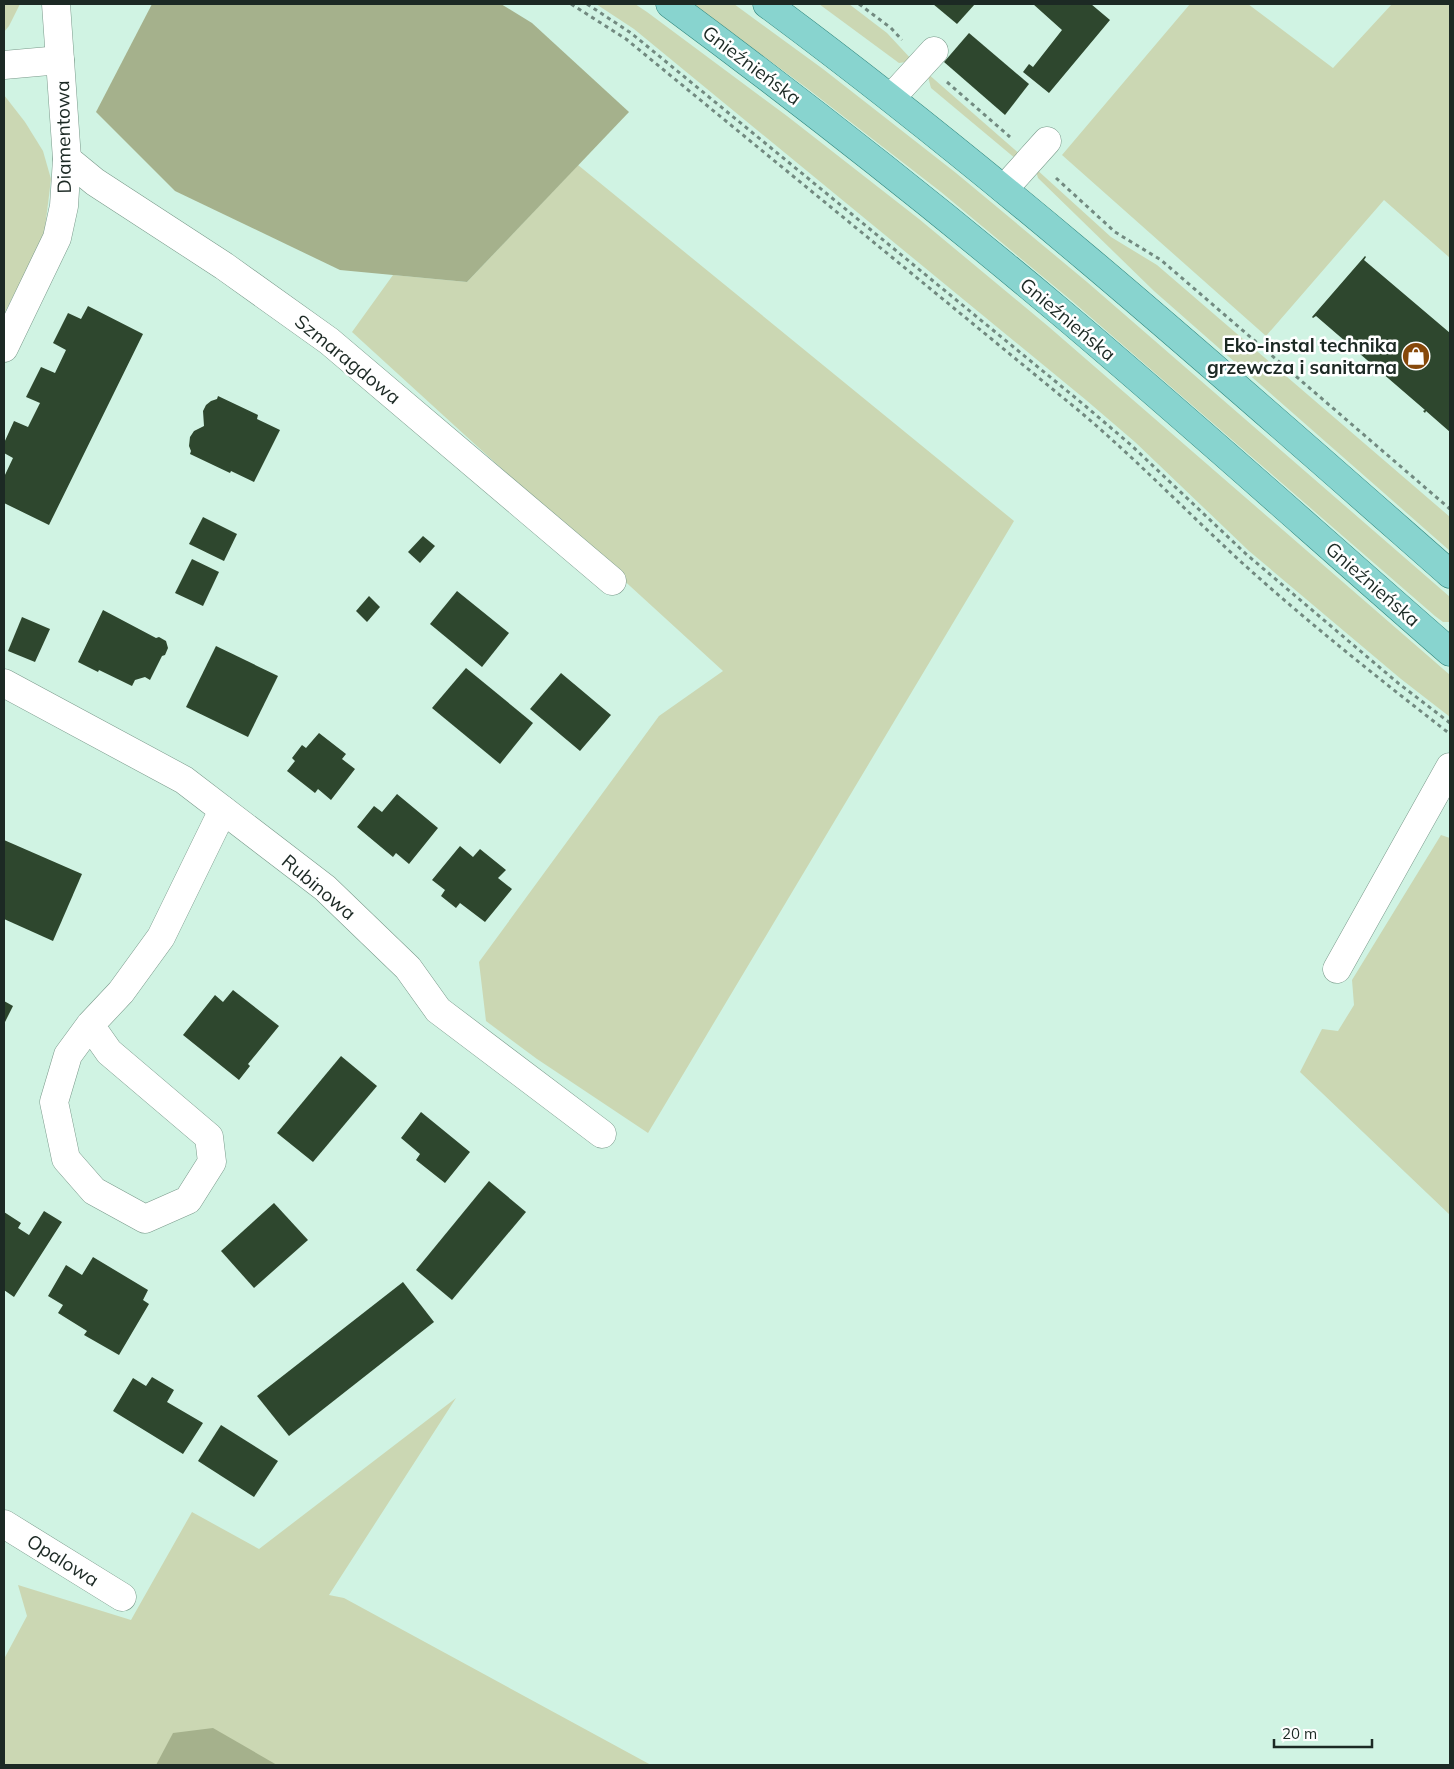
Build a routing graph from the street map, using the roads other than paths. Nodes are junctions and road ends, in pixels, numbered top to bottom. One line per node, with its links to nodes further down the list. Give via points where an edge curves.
1 (56, 4): 5 (street, Diamentowa)
2 (670, 4): 14 (main road, Gnieźnieńska, via 837,130 991,255 1183,417)
3 (767, 4): 7 (main road)
4 (929, 56): 7 (street)
5 (60, 60): 6 (street); 9 (street, Diamentowa)
6 (4, 65)
7 (891, 98): 10 (main road)
8 (1040, 149): 10 (street)
9 (67, 159): 11 (street, Diamentowa, via 64,206 56,238); 13 (street, Szmaragdowa, via 95,182 224,266 330,341)
10 (1004, 189): 12 (main road)
11 (4, 348)
12 (1450, 574)
13 (612, 581)
14 (1450, 652)
15 (4, 683): 17 (street, Rubinowa, via 184,780)
16 (1449, 774): 18 (street)
17 (222, 810): 19 (street, via 161,937 121,992); 20 (street, Rubinowa, via 325,888 408,968 438,1010)
18 (1337, 969)
19 (90, 1025): 19 (street, via 68,1055 54,1102 66,1159 94,1191 145,1219 188,1200 212,1162 209,1137 109,1052)
20 (602, 1134)
21 (4, 1524): 22 (street, Opalowa)
22 (122, 1597)

